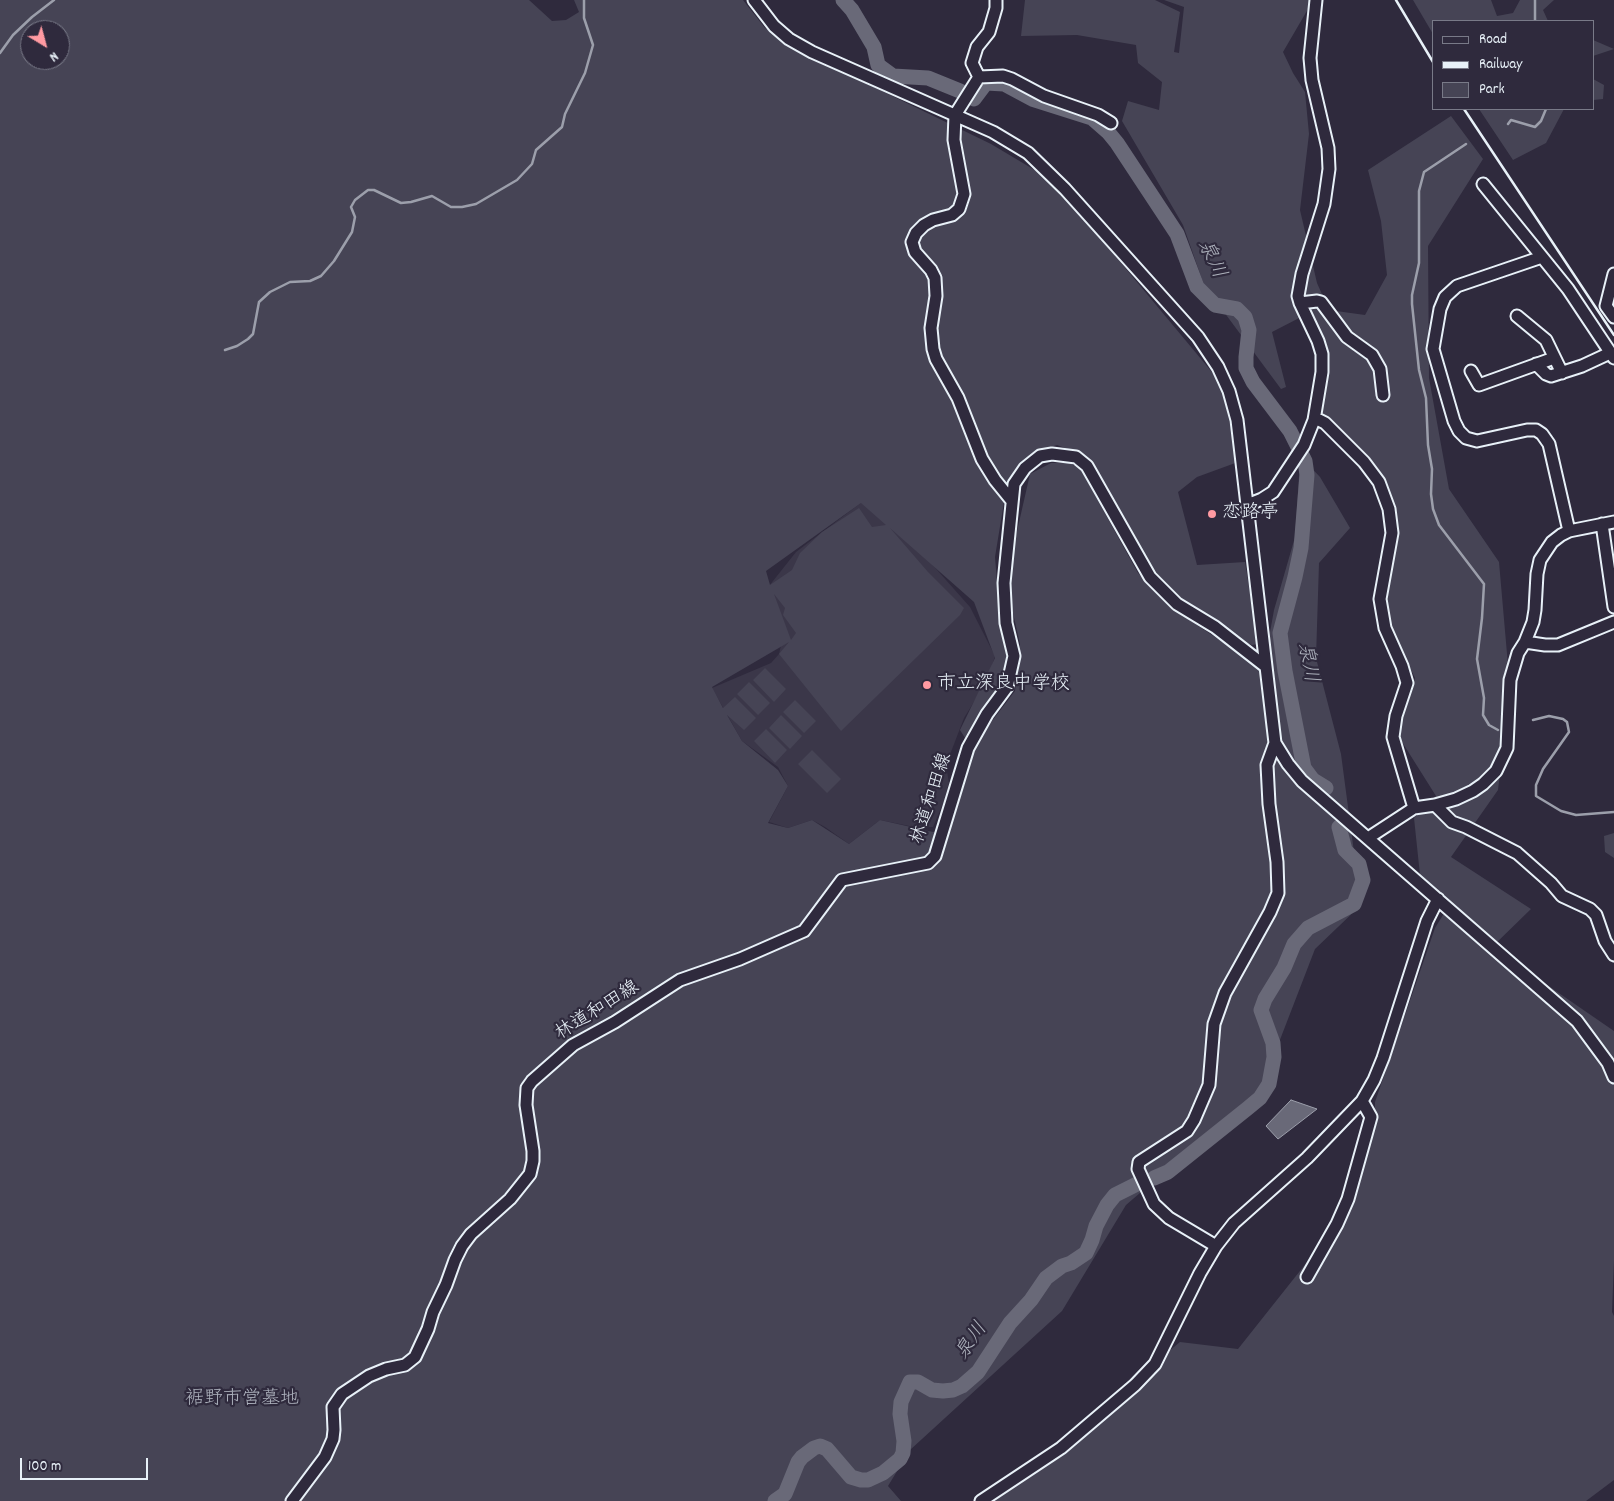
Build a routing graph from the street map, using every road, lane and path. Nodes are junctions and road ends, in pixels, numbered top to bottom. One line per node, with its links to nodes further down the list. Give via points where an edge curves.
1 (754, 0): 5 (street, via 789,40)
2 (996, 0): 4 (street, via 989,32 977,47 972,63)
3 (1316, 0): 10 (street, via 1310,58 1328,148 1329,169 1324,204 1299,285)
4 (979, 77): 5 (street); 6 (street, via 1012,79 1044,96 1098,114)
5 (955, 115): 20 (street, via 954,140 964,194 959,209 952,215 924,224 912,242 935,278 931,328 936,359 958,398 982,459); 21 (street, via 1012,142 1044,167 1198,337 1218,366 1229,392 1237,420)
6 (1111, 123)
7 (1483, 184): 8 (street)
8 (1542, 257): 13 (street); 23 (street, via 1457,286 1444,297 1433,349 1454,421 1466,438 1477,442 1527,430 1542,434 1549,444)
9 (1614, 274): 12 (street, via 1606,306)
10 (1300, 303): 18 (street, via 1321,302 1346,337 1372,355 1380,368); 19 (street, via 1322,356)
11 (1517, 316): 14 (street, via 1546,340)
12 (1614, 317)
13 (1612, 356): 17 (street)
14 (1554, 358): 15 (street); 17 (street)
15 (1536, 364): 16 (street, via 1479,385); 17 (street, via 1551,376)
16 (1471, 371)
17 (1562, 373)
18 (1383, 395)
19 (1314, 420): 21 (street, via 1304,444 1273,492); 30 (street, via 1325,423 1364,462 1379,482 1389,509 1392,533 1380,599 1385,628 1407,684 1393,737)
20 (1012, 500): 27 (street, 林道和田線, via 1014,484 1025,468 1040,456 1076,457 1087,466 1150,577 1177,604 1215,627); 38 (street, 林道和田線, via 1004,583 1006,623 1014,656 1008,687 987,714 968,748 935,856 928,863 842,880 804,932 680,980 573,1045 532,1081 527,1088 526,1105 533,1150 530,1174 510,1199 462,1246 415,1357 406,1365 369,1376 342,1394 333,1407 333,1439 325,1457)
21 (1247, 504): 27 (street)
22 (1608, 523): 23 (street); 24 (street)
23 (1569, 531): 26 (street, via 1552,542 1540,560 1536,610)
24 (1614, 606)
25 (1614, 622): 26 (street, via 1558,645)
26 (1525, 642): 29 (street, via 1510,680 1507,748 1496,771 1472,791)
27 (1265, 666): 28 (street)
28 (1275, 743): 31 (street, via 1302,781); 36 (street, via 1267,765 1278,893 1226,993 1214,1024 1209,1085 1194,1120 1187,1131 1139,1162 1138,1169 1154,1204 1169,1218)
29 (1435, 805): 30 (street); 33 (street, via 1452,822 1517,853 1562,896 1590,909)
30 (1414, 808): 31 (street)
31 (1368, 838): 32 (street)
32 (1438, 899): 34 (street, via 1577,1021); 35 (street, via 1427,921 1383,1058)
33 (1614, 955)
34 (1614, 1077)
35 (1362, 1101): 36 (street, via 1307,1158 1234,1223); 37 (street, via 1371,1117 1348,1199)
36 (1216, 1246): 39 (street, via 1155,1364 1061,1448)
37 (1307, 1277)
38 (292, 1501)
39 (981, 1501)

